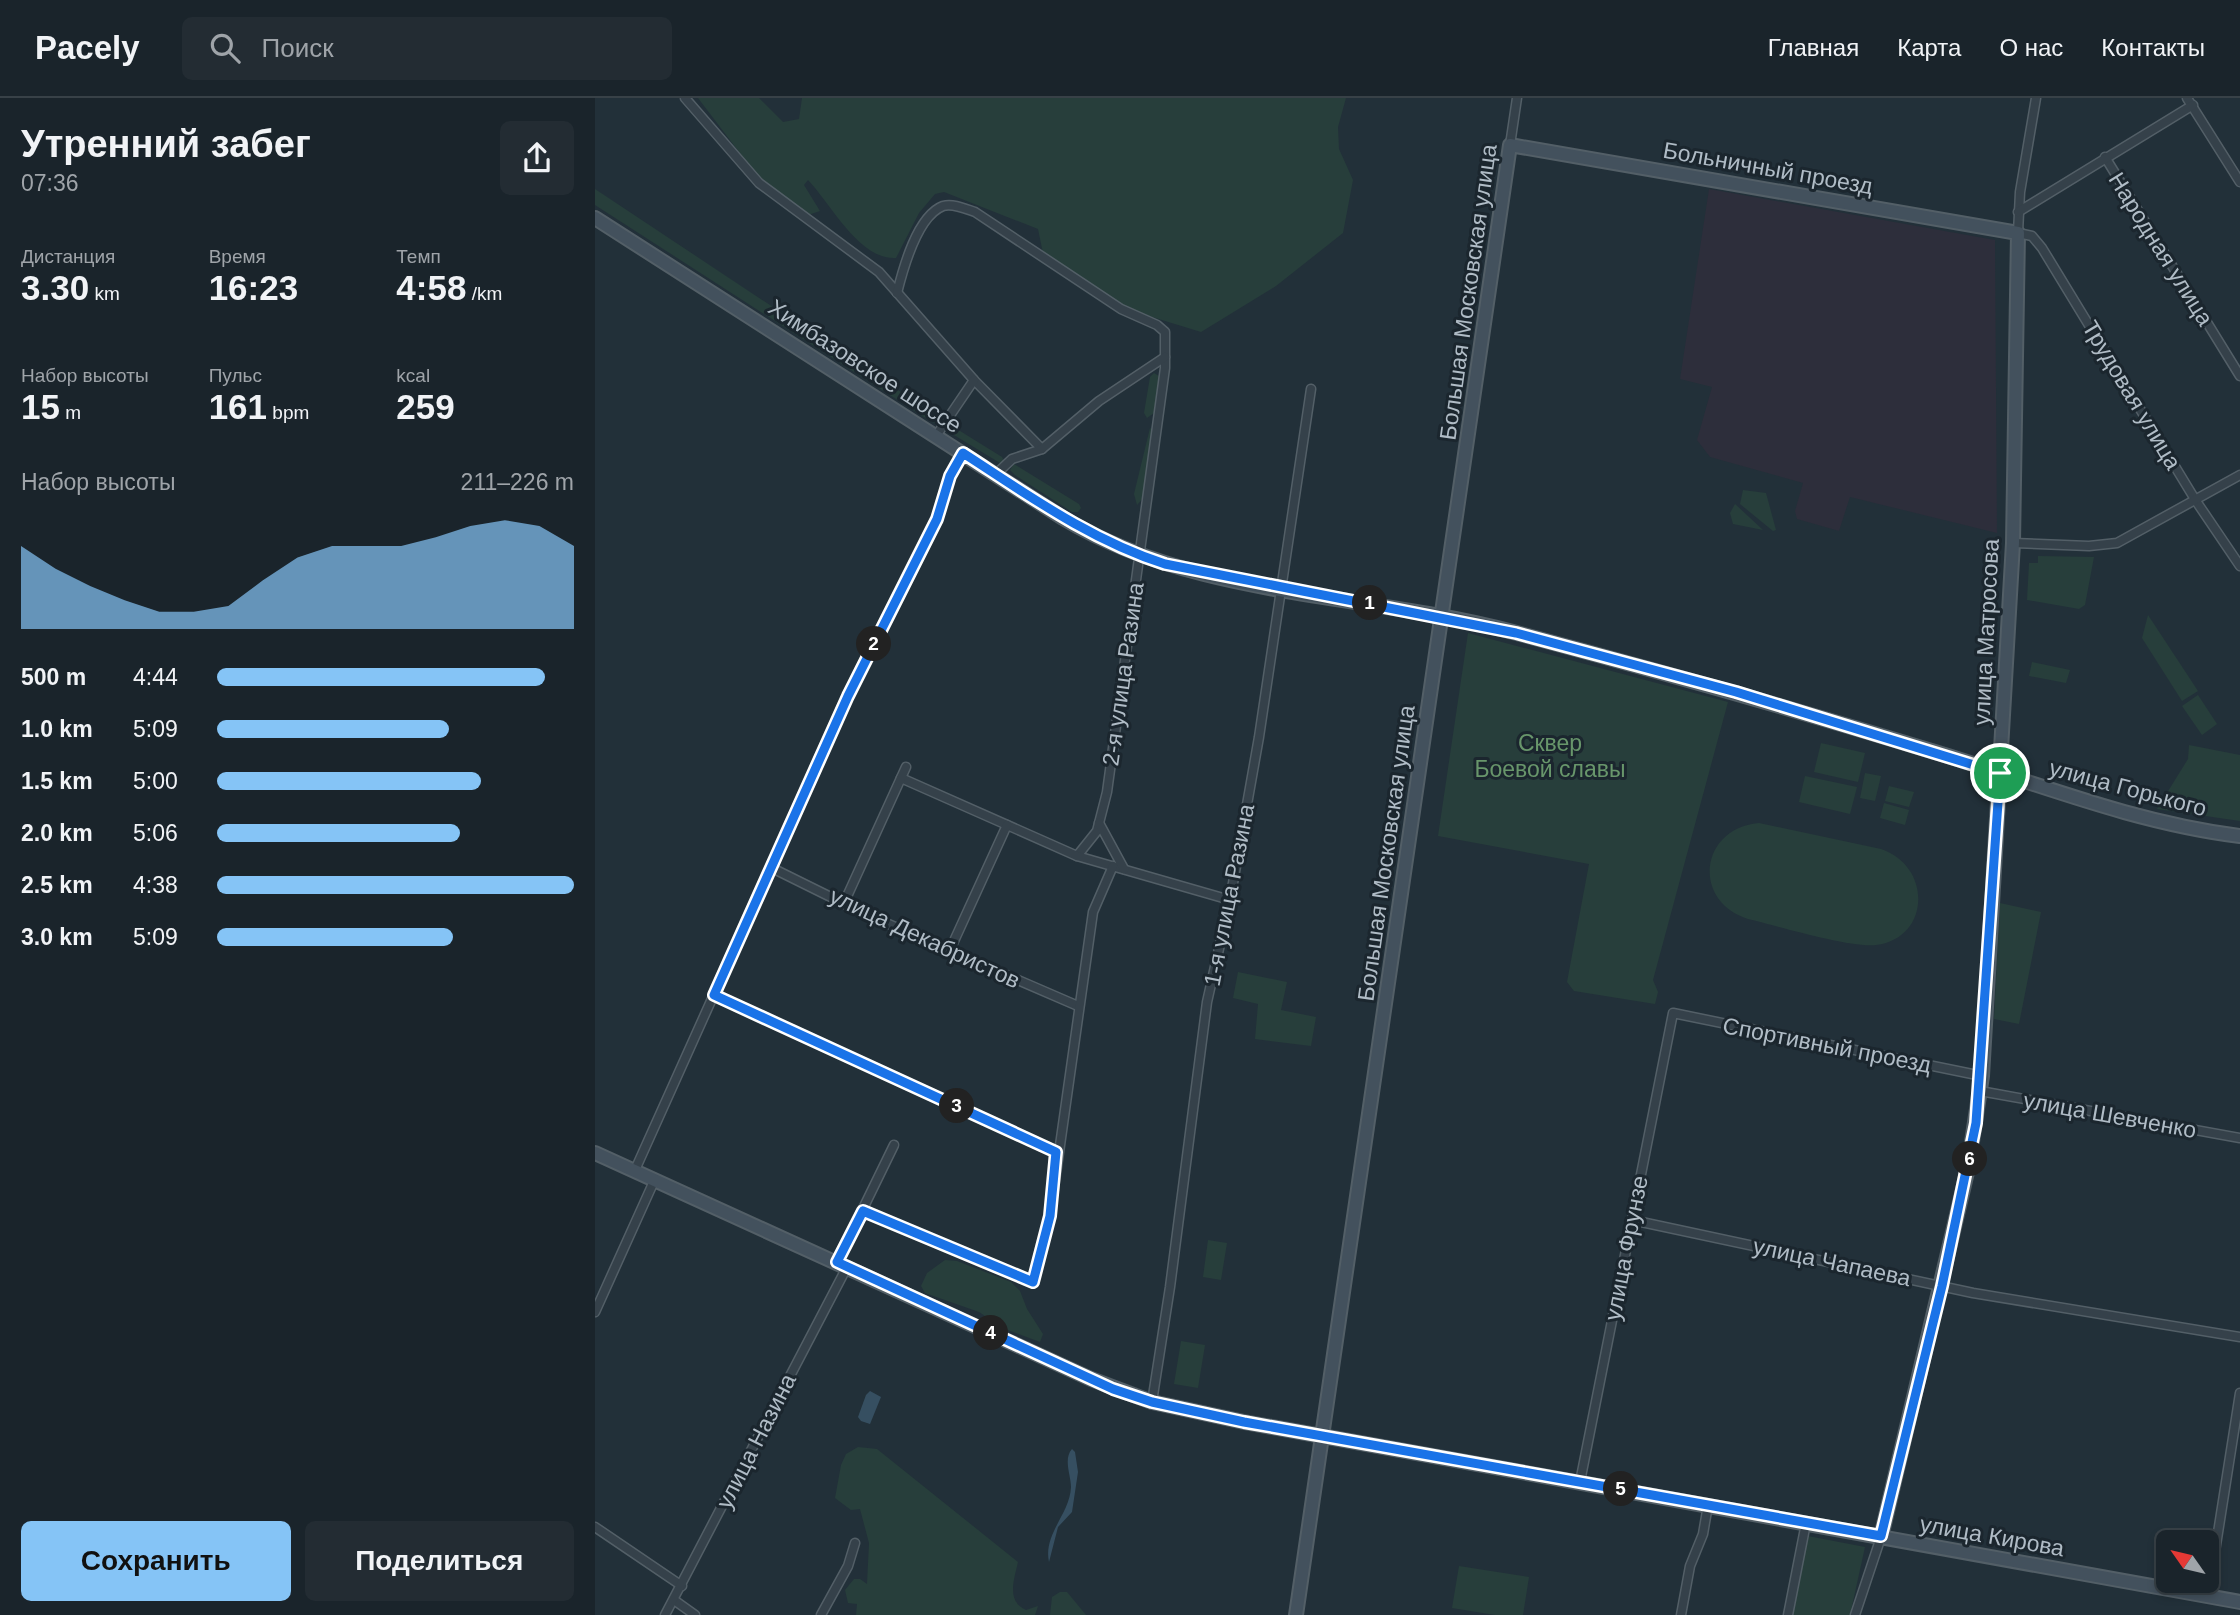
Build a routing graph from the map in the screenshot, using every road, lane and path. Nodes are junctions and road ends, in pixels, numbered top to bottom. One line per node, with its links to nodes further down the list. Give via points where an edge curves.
1 (685, 98): 11 (street, via 759,183 871,266)
2 (1517, 98): 5 (street, Большая Московская улица)
3 (2036, 98): 8 (street, улица Матросова)
4 (2190, 102): 6 (street); 7 (street)
5 (1510, 145): 10 (street, Больничный проезд); 26 (street, Большая Московская улица)
6 (2105, 157): 8 (street); 13 (street, Народная улица)
7 (2240, 182)
8 (2018, 212): 10 (street, улица Матросова)
9 (595, 218): 16 (street, Химбазовское шоссе)
10 (2018, 233): 21 (street, Трудовая улица, via 2032,236 2042,248); 22 (street, улица Матросова)
11 (897, 293): 12 (street, via 918,233 932,214 955,205 975,212 1121,309 1157,325 1165,332); 14 (street)
12 (1165, 357): 17 (street, via 1099,401); 23 (street, 2-я улица Разина)
13 (2240, 376)
14 (974, 380): 16 (street); 17 (street)
15 (1311, 389): 25 (street, 1-я улица Разина)
16 (936, 436): 18 (street, Химбазовское шоссе)
17 (1042, 449): 19 (street, via 1012,459)
18 (963, 453): 19 (street, Химбазовское шоссе); 35 (street, via 950,476 937,519 848,696)
19 (996, 474): 23 (street, Химбазовское шоссе, via 1085,531)
20 (2240, 475): 21 (street)
21 (2196, 501): 22 (street, via 2131,537 2104,546); 24 (street, Трудовая улица)
22 (2013, 543): 28 (street, улица Матросова)
23 (1139, 556): 25 (street, Химбазовское шоссе); 30 (street, 2-я улица Разина, via 1115,745)
24 (2240, 566)
25 (1281, 588): 26 (street, Химбазовское шоссе); 37 (street, 1-я улица Разина)
26 (1441, 616): 28 (street, улица Горького, via 1670,674); 59 (street, Большая Московская улица)
27 (906, 766): 29 (street)
28 (2000, 773): 32 (street, улица Горького, via 2153,821); 43 (street, улица Матросова)
29 (901, 778): 31 (street); 38 (street)
30 (1099, 823): 33 (street, 2-я улица Разина); 36 (street)
31 (1007, 825): 33 (street); 39 (street)
32 (2240, 836)
33 (1077, 856): 34 (street)
34 (1113, 866): 36 (street); 41 (street, via 1093,912)
35 (772, 868): 38 (street, улица Декабристов); 40 (street)
36 (1123, 869): 37 (street)
37 (1230, 900): 58 (street, 1-я улица Разина, via 1207,1002)
38 (844, 903): 39 (street, улица Декабристов)
39 (949, 952): 41 (street, улица Декабристов)
40 (714, 995): 47 (street); 49 (street)
41 (1078, 1006): 47 (street)
42 (1673, 1013): 43 (street, Спортивный проезд); 52 (street, улица Фрунзе)
43 (1982, 1076): 44 (street, улица Матросова)
44 (1980, 1091): 45 (street, улица Шевченко); 54 (street, улица Матросова)
45 (2240, 1138)
46 (894, 1145): 51 (street, улица Назина)
47 (1056, 1152): 51 (street, via 1050,1216 1033,1282)
48 (595, 1153): 49 (street, улица Кирова)
49 (635, 1170): 50 (street, улица Кирова)
50 (655, 1179): 53 (street, улица Кирова); 55 (street)
51 (863, 1211): 53 (street, улица Назина)
52 (1632, 1220): 54 (street, улица Чапаева); 60 (street, улица Фрунзе)
53 (842, 1265): 58 (street, улица Кирова, via 1091,1379); 66 (street, улица Назина)
54 (1942, 1286): 56 (street, улица Чапаева); 64 (street, улица Матросова)
55 (595, 1312)
56 (2240, 1337)
57 (2240, 1393): 67 (street)
58 (1152, 1402): 59 (street, улица Кирова)
59 (1323, 1436): 60 (street, улица Кирова); 73 (street, Большая Московская улица)
60 (1580, 1482): 61 (street, улица Кирова)
61 (1708, 1505): 62 (street, улица Кирова); 74 (street)
62 (1806, 1523): 64 (street, улица Кирова); 75 (street)
63 (595, 1527): 66 (street)
64 (1881, 1536): 67 (street, улица Кирова); 76 (street, улица Матросова)
65 (855, 1543): 72 (street)
66 (682, 1586): 68 (street, улица Назина)
67 (2209, 1596): 69 (street, улица Кирова)
68 (674, 1600): 70 (street, улица Назина); 71 (street)
69 (2240, 1602)
70 (666, 1615)
71 (695, 1615)
72 (821, 1615)
73 (1296, 1615)
74 (1681, 1615)
75 (1788, 1615)
76 (1855, 1615)

